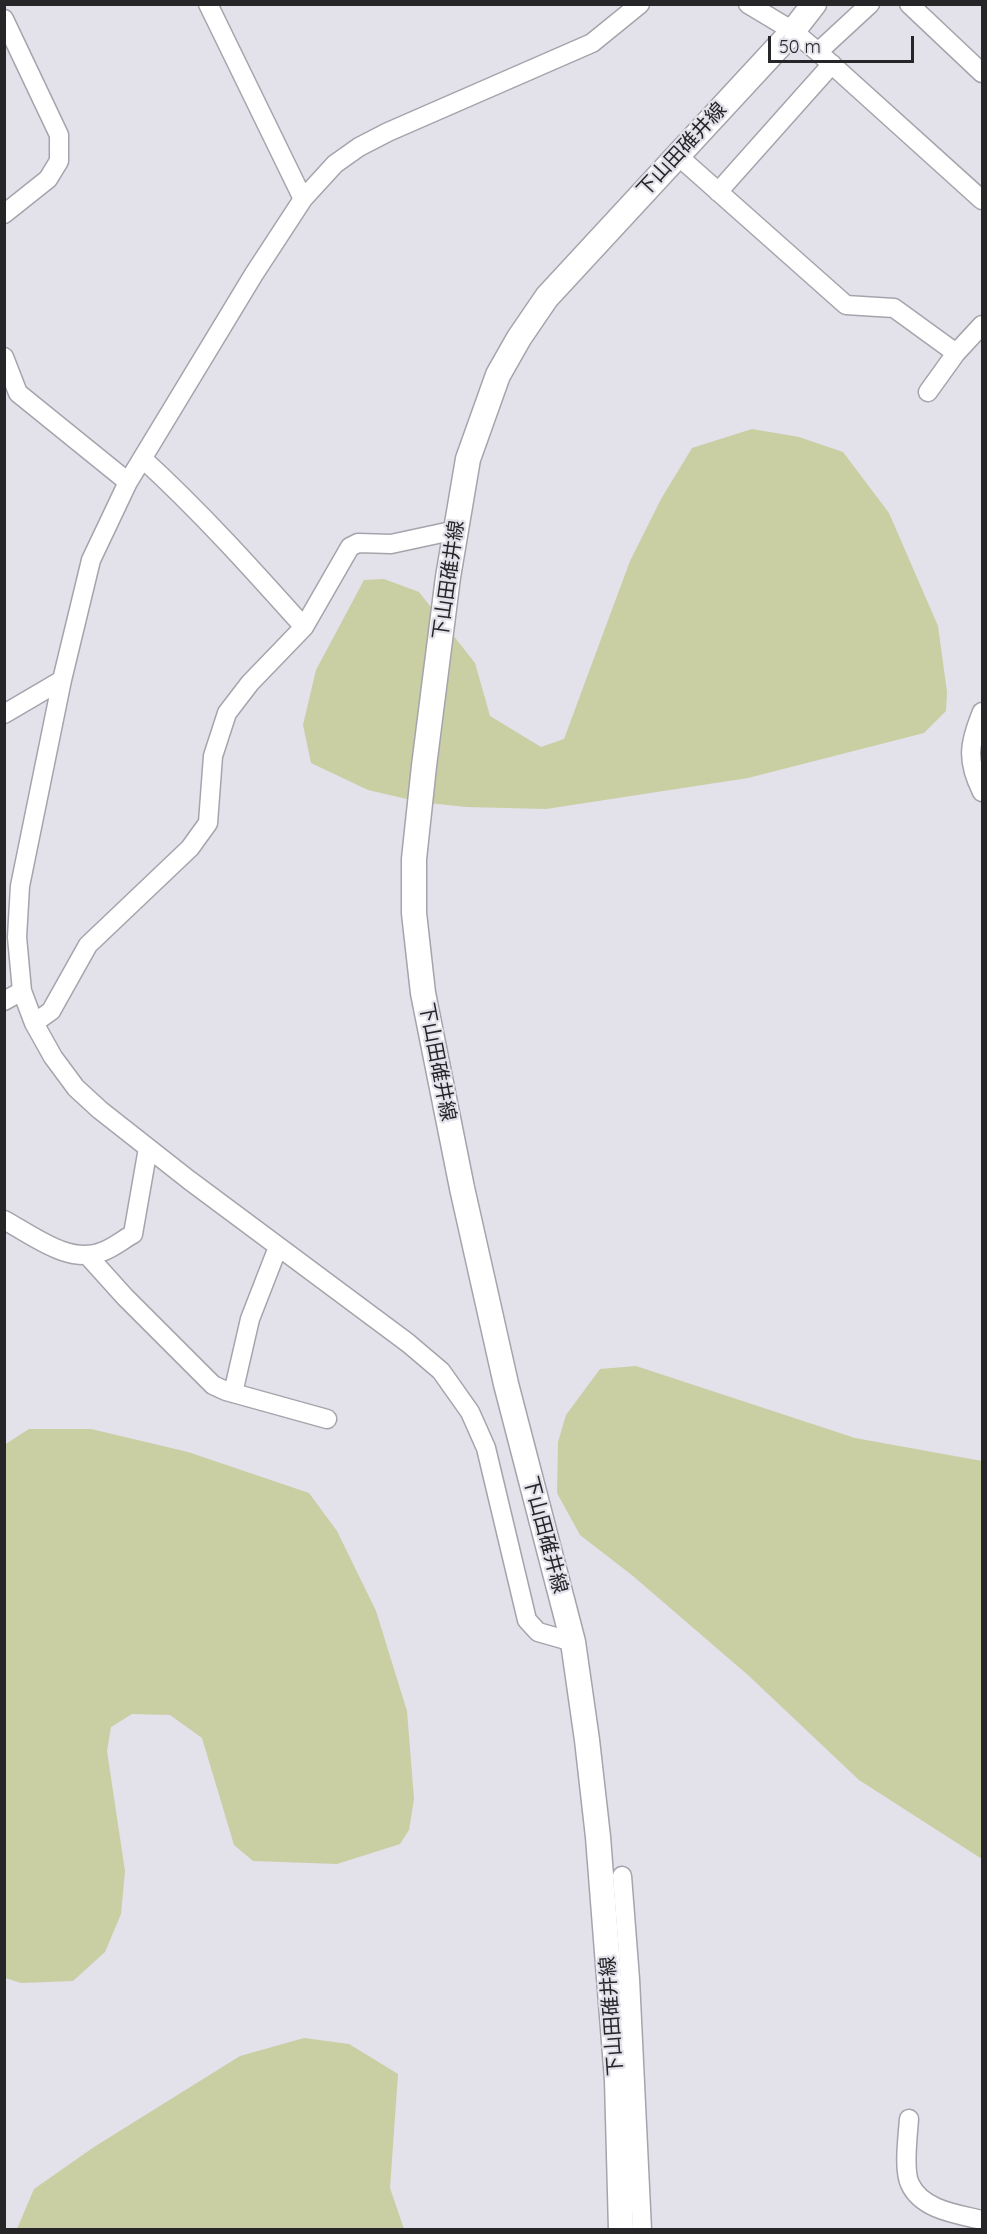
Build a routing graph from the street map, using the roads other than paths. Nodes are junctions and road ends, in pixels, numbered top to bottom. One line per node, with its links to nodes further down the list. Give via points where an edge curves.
1 (208, 4): 15 (street)
2 (640, 4): 7 (street)
3 (748, 4): 9 (street)
4 (814, 4): 9 (main road, 下山田碓井線)
5 (870, 4): 10 (street)
6 (909, 4): 12 (street)
7 (618, 12): 15 (street, via 592,43 359,147 335,164)
8 (4, 19): 17 (street, via 59,135 59,161 48,178)
9 (793, 31): 10 (street); 13 (main road, 下山田碓井線)
10 (818, 52): 11 (street)
11 (832, 64): 14 (street); 16 (street)
12 (982, 72)
13 (677, 155): 14 (street); 25 (main road, 下山田碓井線, via 547,297 519,338 498,375 468,459)
14 (718, 192): 19 (street, via 846,305 894,308)
15 (303, 199): 23 (street)
16 (982, 200)
17 (4, 214)
18 (982, 325): 19 (street)
19 (956, 353): 21 (street)
20 (4, 357): 22 (street)
21 (928, 392)
22 (11, 397): 24 (street)
23 (143, 459): 24 (street); 26 (street)
24 (128, 482): 27 (street, via 92,560)
25 (456, 530): 26 (street, via 391,544 358,543 350,547); 40 (main road, 下山田碓井線, via 423,766 414,859 414,914 423,993 462,1188 506,1384)
26 (304, 627): 33 (street, via 227,713 213,756 208,823 190,848 88,945 51,1011)
27 (62, 680): 29 (street); 31 (street, via 20,886 17,937)
28 (982, 712): 30 (street, via 972,737 970,757)
29 (4, 714)
30 (982, 792)
31 (22, 991): 32 (street); 33 (street)
32 (4, 1001)
33 (33, 1023): 34 (street, via 76,1088)
34 (148, 1148): 36 (street); 37 (street, via 133,1234)
35 (4, 1220): 37 (street, via 64,1252)
36 (278, 1247): 38 (street, via 250,1319); 40 (street, via 441,1371 470,1412 486,1448 527,1620 538,1632)
37 (88, 1256): 38 (street, via 213,1385)
38 (233, 1393): 39 (street)
39 (327, 1419)
40 (573, 1642): 44 (main road, 下山田碓井線, via 598,1837 617,2080)
41 (622, 1876): 45 (street)
42 (909, 2119): 43 (street, via 909,2183 924,2201)
43 (982, 2220)
44 (621, 2229)
45 (642, 2229)

